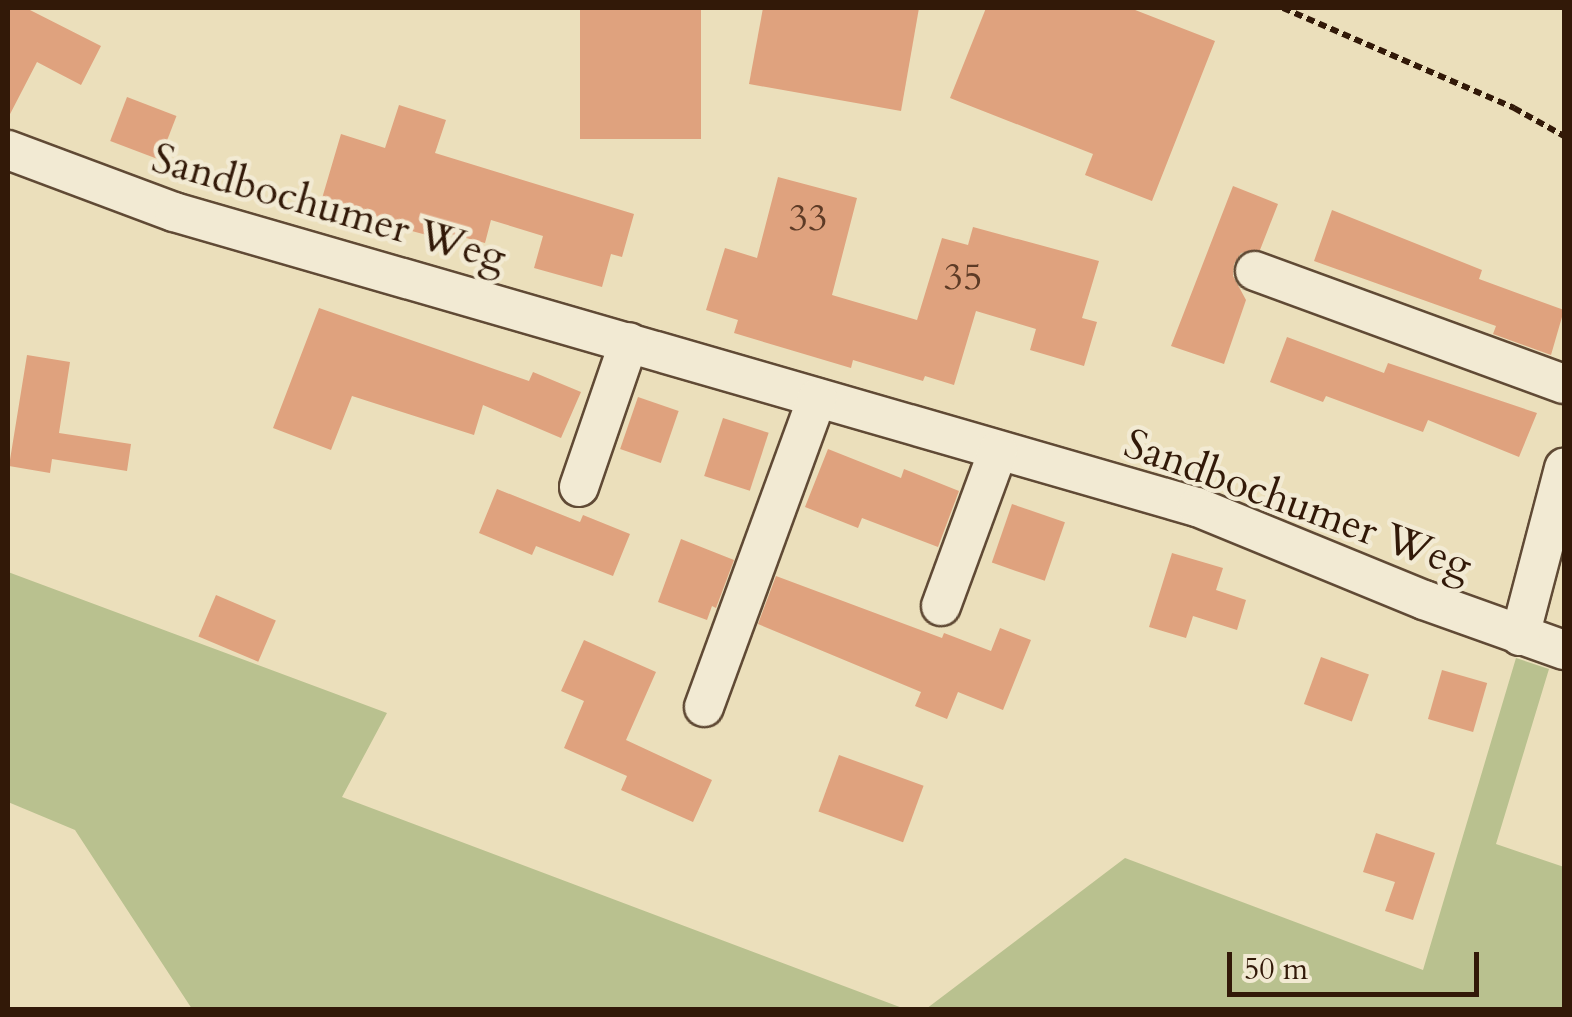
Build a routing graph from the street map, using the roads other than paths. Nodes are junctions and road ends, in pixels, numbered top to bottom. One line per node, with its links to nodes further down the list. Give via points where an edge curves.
1 (8, 150): 3 (street, Sandbochumer Weg, via 174,212)
2 (1255, 271): 4 (street)
3 (630, 342): 5 (street, Sandbochumer Weg); 8 (street)
4 (1564, 384)
5 (817, 398): 6 (street, Sandbochumer Weg); 12 (street)
6 (998, 451): 9 (street); 10 (street, Sandbochumer Weg, via 1197,507)
7 (1564, 468): 10 (street)
8 (579, 487)
9 (941, 606)
10 (1520, 636): 11 (street, Sandbochumer Weg)
11 (1564, 650)
12 (704, 707)

